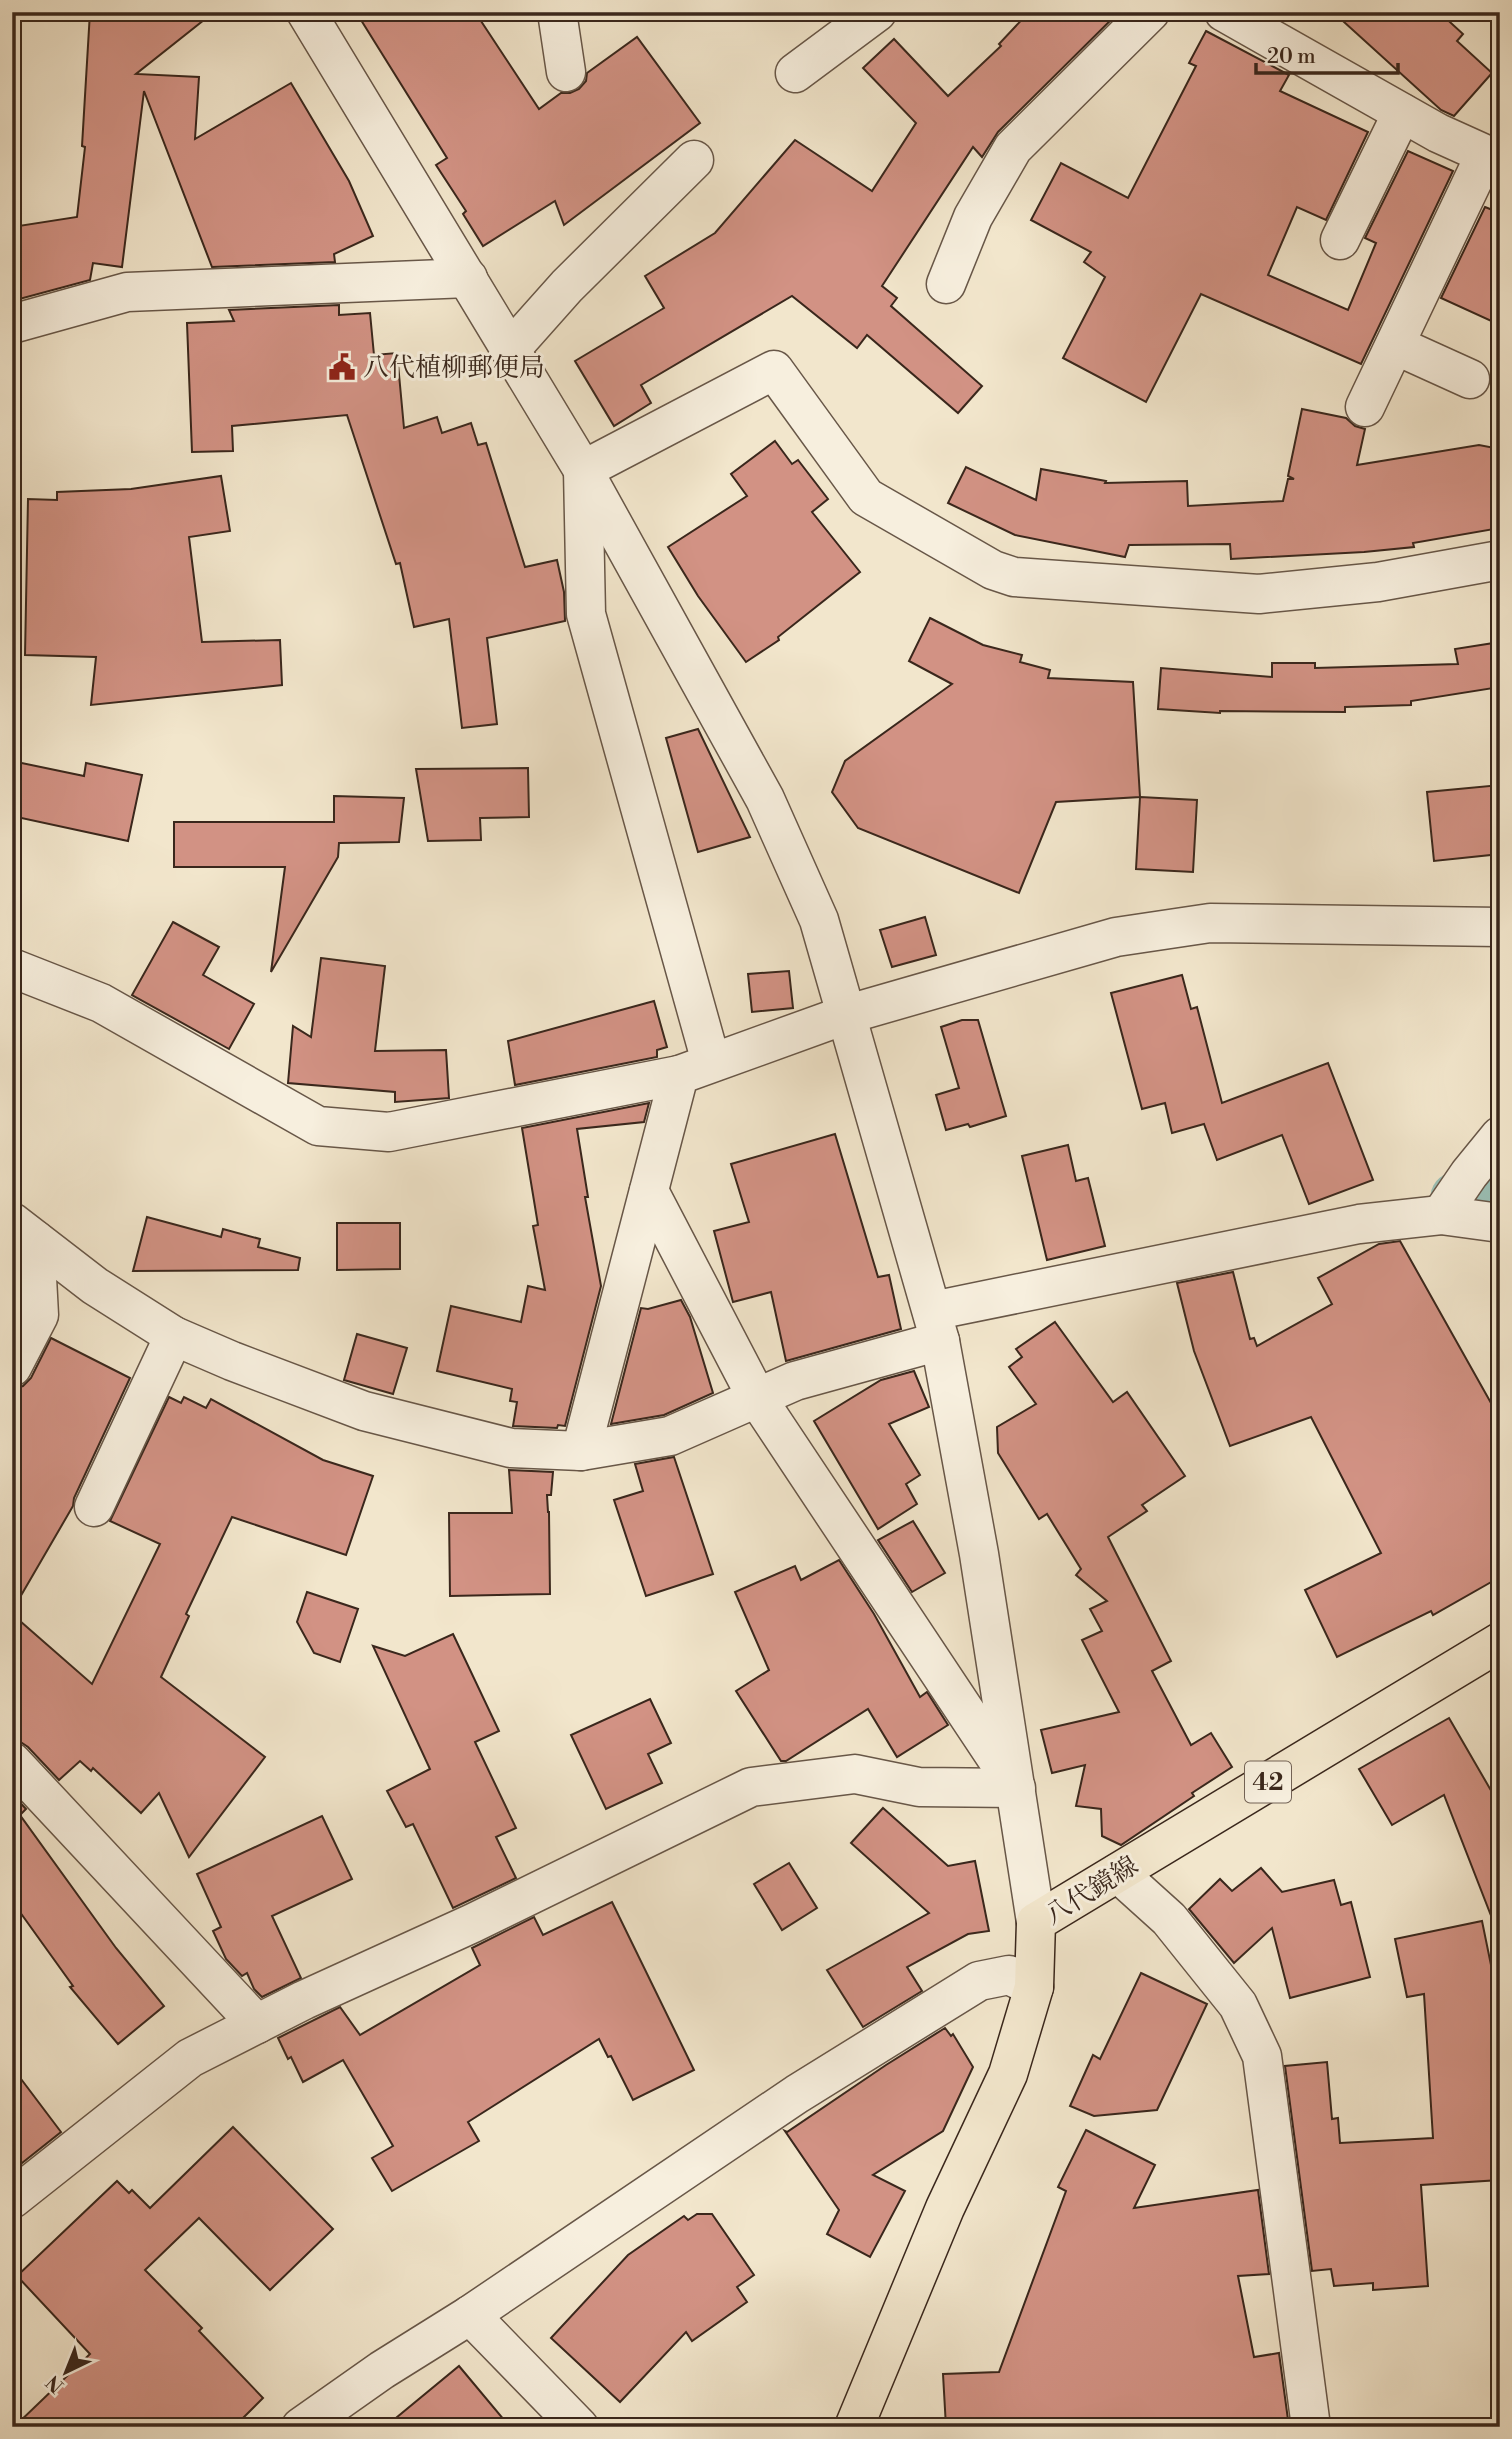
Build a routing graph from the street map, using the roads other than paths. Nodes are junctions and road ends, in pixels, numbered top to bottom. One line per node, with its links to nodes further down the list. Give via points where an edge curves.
1 (306, 12): 12 (street)
2 (557, 12): 6 (street)
3 (877, 12): 7 (street)
4 (1150, 12): 13 (street, via 1013,148 973,217)
5 (1224, 12): 8 (street)
6 (566, 72)
7 (795, 74)
8 (1402, 113): 9 (street); 11 (street)
9 (1493, 158): 15 (street)
10 (694, 160): 16 (street, via 567,286)
11 (1340, 240)
12 (468, 278): 14 (street, via 127,292); 16 (street)
13 (946, 284)
14 (12, 324)
15 (1395, 345): 17 (street); 18 (street)
16 (511, 349): 19 (street)
17 (1470, 379)
18 (1365, 407)
19 (583, 470): 20 (street, via 774,370 866,498 1014,578 1259,594 1378,582); 23 (street, via 765,799 819,920); 24 (street, via 586,614)
20 (1500, 560)
21 (1500, 928): 23 (street, via 1210,923 1116,937)
22 (12, 968): 24 (street, via 101,1003 318,1126 389,1132)
23 (845, 1015): 24 (street); 30 (street)
24 (695, 1068): 26 (street)
25 (1500, 1136): 27 (street)
26 (649, 1191): 33 (street); 34 (street)
27 (1441, 1215): 28 (street); 30 (street, via 1359,1224)
28 (1500, 1223)
29 (24, 1231): 31 (street, via 95,1286); 32 (street, via 39,1315)
30 (936, 1326): 33 (street); 38 (street)
31 (174, 1336): 34 (street, via 364,1411 511,1448); 35 (street)
32 (12, 1367)
33 (757, 1398): 34 (street, via 670,1436); 38 (street)
34 (581, 1451)
35 (94, 1507)
36 (1500, 1642): 39 (main road, 八代鏡線 / 42)
37 (12, 1762): 42 (street)
38 (1016, 1788): 40 (street); 42 (street, via 919,1787 855,1774 751,1787)
39 (1118, 1873): 40 (main road, 八代鏡線 / 42); 48 (street, via 1169,1919 1238,2005 1262,2056)
40 (1036, 1922): 41 (main road, 八代鏡線)
41 (1034, 1987): 44 (street, via 1009,1975 979,1981 797,2094); 47 (main road, 八代鏡線, via 1008,2074 945,2208)
42 (257, 2024): 43 (street, via 190,2059)
43 (12, 2199)
44 (470, 2315): 45 (street); 46 (street)
45 (301, 2427)
46 (579, 2427)
47 (854, 2427)
48 (1311, 2427)

